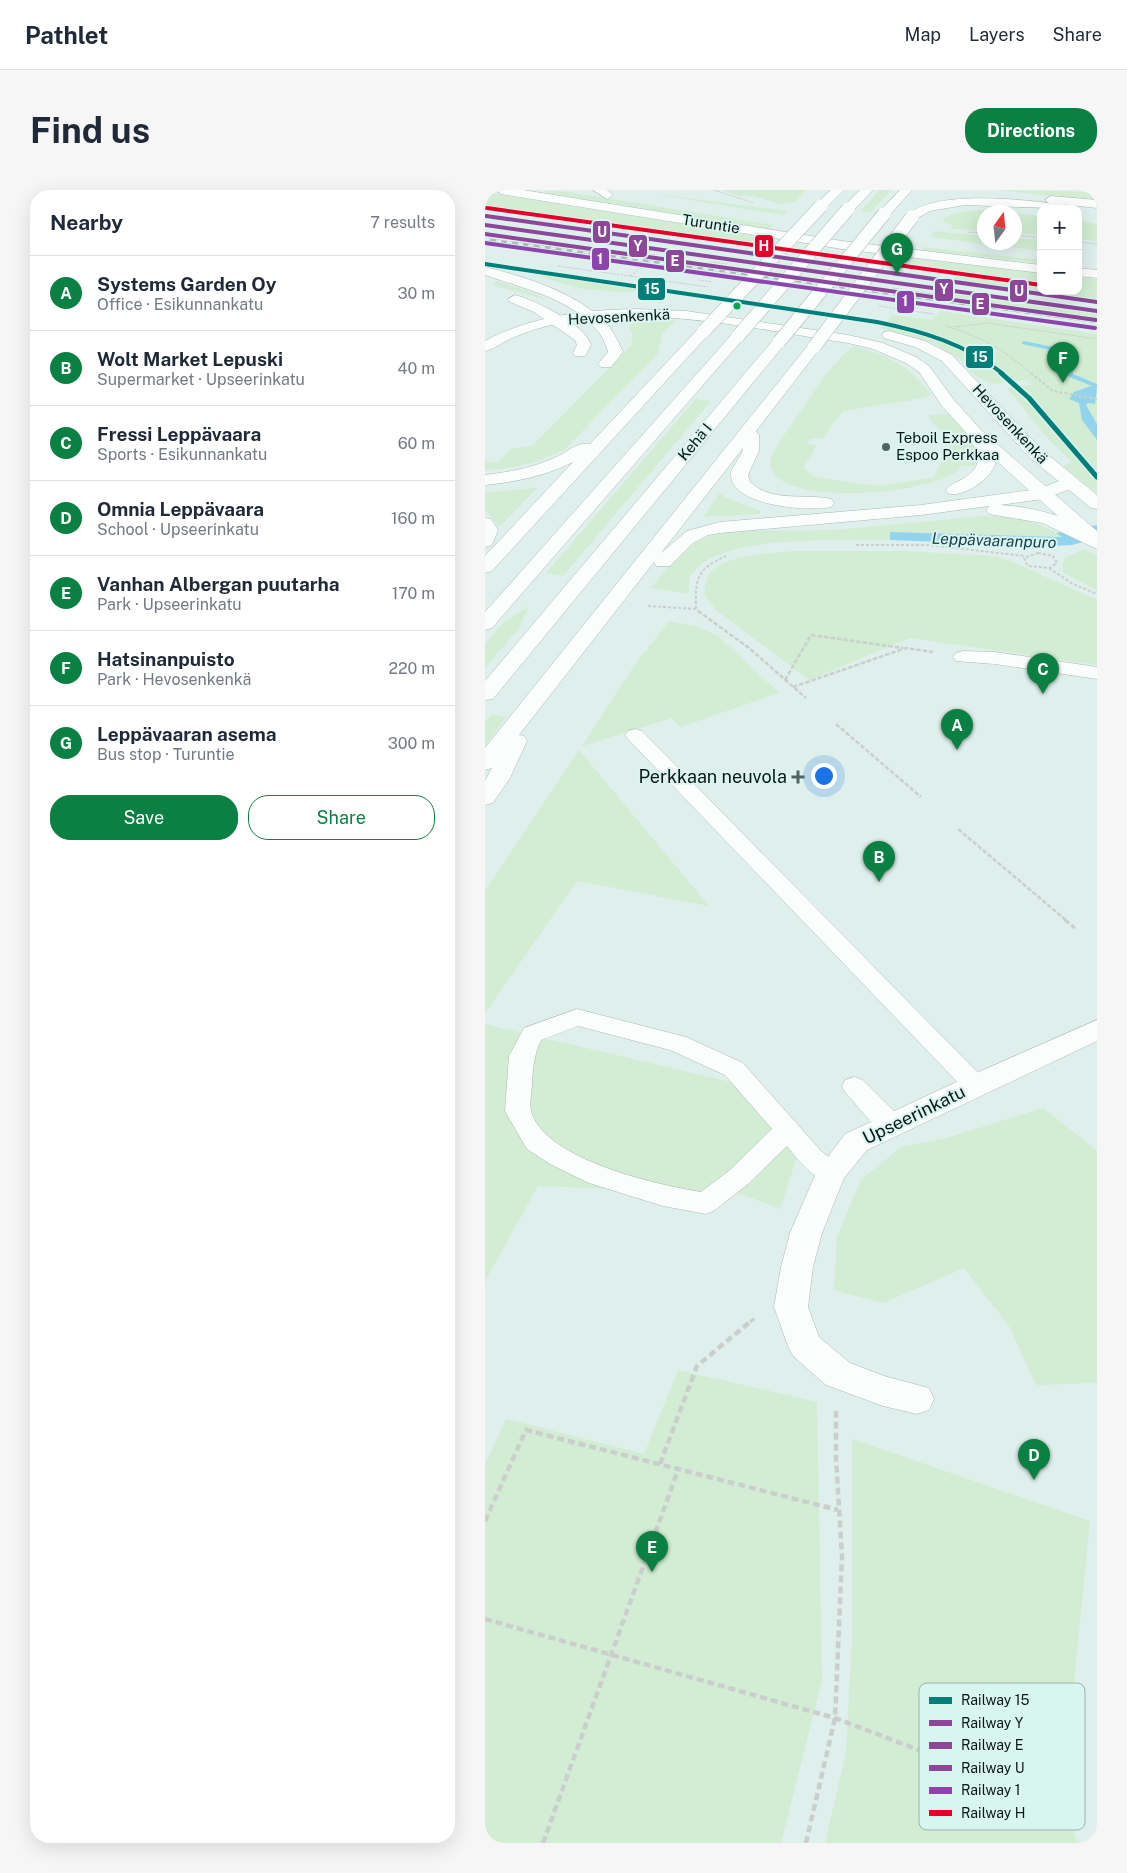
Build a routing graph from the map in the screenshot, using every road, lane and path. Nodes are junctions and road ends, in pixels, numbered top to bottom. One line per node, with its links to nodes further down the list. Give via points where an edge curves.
1 (501, 190): 25 (main road, Turuntie, via 842,245)
2 (578, 190): 8 (main road, Turuntie)
3 (714, 190): 11 (path)
4 (837, 190): 49 (main road, bridge)
5 (867, 190): 71 (main road, bridge)
6 (905, 190): 77 (main road, Kehä I, bridge)
7 (982, 190): 10 (main road)
8 (603, 192): 22 (main road, Turuntie, via 869,235)
9 (924, 198): 15 (main road)
10 (1097, 204)
11 (758, 205)
12 (1037, 206): 15 (main road, via 978,201 939,205)
13 (1082, 210): 14 (main road)
14 (1097, 212)
15 (914, 216): 50 (main road, bridge)
16 (1022, 236): 17 (path)
17 (1037, 238)
18 (1082, 242): 19 (path)
19 (1097, 244)
20 (657, 254): 21 (path)
21 (649, 255)
22 (1037, 256)
23 (1082, 260): 24 (main road)
24 (1097, 262)
25 (1037, 268)
26 (485, 271): 31 (main road)
27 (637, 271): 30 (path)
28 (1082, 272): 29 (main road)
29 (1097, 274)
30 (630, 276)
31 (503, 278): 32 (main road); 38 (main road)
32 (485, 283)
33 (886, 287): 36 (path)
34 (886, 291): 36 (path)
35 (501, 294): 39 (main road)
36 (938, 296): 37 (path)
37 (942, 297)
38 (572, 304): 39 (main road, Hevosenkenkä); 42 (main road); 53 (main road, Hevosenkenkä, via 638,301 685,304 866,331 920,344 955,365 1035,453)
39 (539, 309): 41 (main road, Hevosenkenkä); 43 (main road)
40 (933, 314): 40 (path, bridge, via 871,305 928,312 926,314)
41 (515, 315)
42 (589, 317): 43 (main road, Hevosenkenkä); 44 (main road); 51 (main road, Hevosenkenkä, via 686,315 878,346 924,369)
43 (557, 321): 44 (main road, via 583,338 580,353); 46 (main road, Hevosenkenkä, via 513,333)
44 (606, 332): 47 (main road, via 616,352)
45 (1097, 339): 48 (path, via 987,323 953,328 1002,349 1047,387 1072,396)
46 (485, 348)
47 (606, 364)
48 (1097, 399)
49 (619, 424): 52 (main road, via 551,468 527,475); 65 (main road)
50 (752, 426): 55 (main road, via 751,452 739,475 741,482 758,494 775,500 797,503 882,500); 67 (main road)
51 (976, 434): 54 (main road, Hevosenkenkä); 55 (main road, via 987,456 987,464 975,479)
52 (485, 480)
53 (1070, 483): 54 (main road); 56 (main road, Hevosenkenkä)
54 (1036, 488): 55 (main road); 57 (main road); 59 (main road, Hevosenkenkä)
55 (955, 490)
56 (1097, 504)
57 (921, 510): 59 (main road, via 956,514 1010,511); 67 (main road, via 712,528 679,542 662,563)
58 (485, 522): 60 (main road, via 489,530)
59 (1079, 528): 61 (main road)
60 (485, 541)
61 (1097, 542)
62 (855, 544): 64 (path, via 929,545)
63 (732, 554): 70 (path, via 701,570 695,580)
64 (1025, 556): 66 (path, via 1023,561 1028,566); 66 (path, via 1038,553 1053,556 1057,563)
65 (485, 567)
66 (1049, 568): 68 (path, via 1073,584)
67 (623, 589): 78 (main road)
68 (1097, 594)
69 (640, 604): 70 (path)
70 (696, 609): 75 (path, via 749,648)
71 (485, 624)
72 (906, 648): 73 (path); 75 (path, via 811,635); 76 (path)
73 (963, 657): 74 (main road, via 995,658)
74 (1097, 673)
75 (785, 680): 76 (path)
76 (793, 686): 79 (path)
77 (485, 694)
78 (537, 697): 82 (main road); 84 (main road, via 499,778)
79 (806, 698)
80 (836, 724): 83 (path)
81 (635, 735): 88 (lane)
82 (485, 763)
83 (921, 797)
84 (485, 798)
85 (958, 829): 86 (path)
86 (1075, 928)
87 (1097, 1030): 88 (main road, Upseerinkatu)
88 (975, 1085): 90 (main road, Upseerinkatu)
89 (855, 1086): 90 (lane)
90 (891, 1125): 92 (main road, Upseerinkatu, via 856,1142)
91 (787, 1130): 91 (lane, via 734,1069 677,1044 577,1017 532,1034 521,1056 518,1111 536,1142 598,1176 663,1196 706,1203 739,1177); 92 (lane, via 812,1158)
92 (831, 1173): 94 (main road, Upseerinkatu, via 806,1233 791,1307 805,1346 839,1374)
93 (763, 1312): 96 (path, via 697,1366)
94 (917, 1399)
95 (836, 1402): 98 (path)
96 (660, 1464): 97 (path); 99 (path, via 526,1430)
97 (678, 1470): 98 (path); 101 (path)
98 (838, 1510): 102 (path, via 842,1556)
99 (485, 1521)
100 (485, 1619): 101 (path)
101 (611, 1656): 102 (path); 104 (path)
102 (835, 1718): 103 (path); 105 (path)
103 (919, 1750)
104 (543, 1843)
105 (806, 1843)

